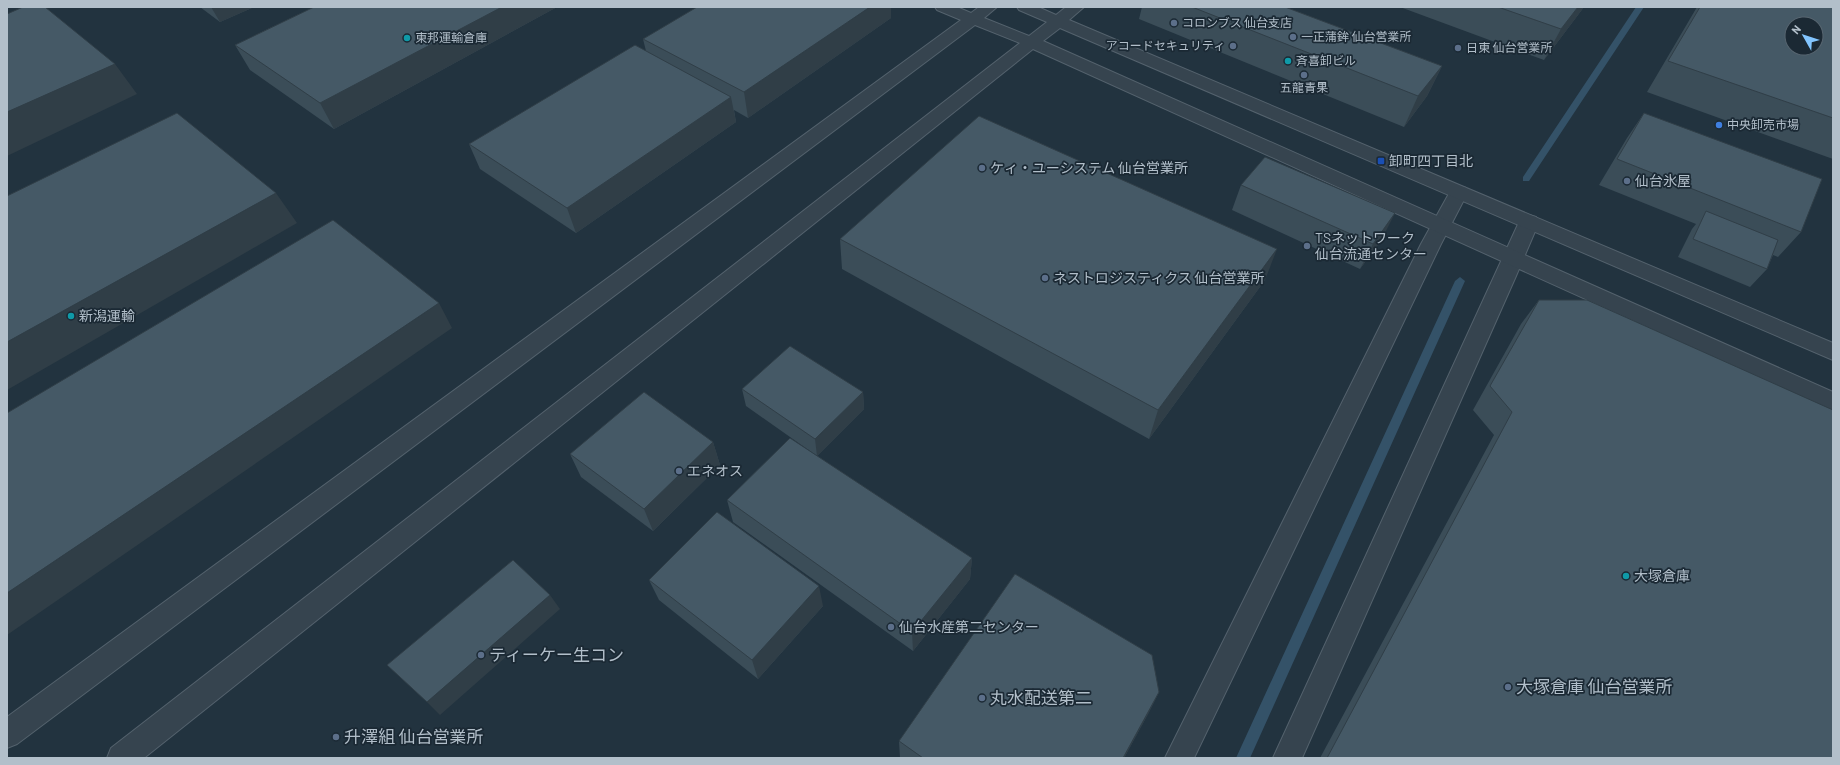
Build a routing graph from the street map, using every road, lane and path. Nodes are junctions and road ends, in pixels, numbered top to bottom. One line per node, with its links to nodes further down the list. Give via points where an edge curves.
1 (943, 7): 5 (street)
2 (989, 7): 5 (street)
3 (1025, 7): 6 (street)
4 (1076, 7): 6 (street)
5 (971, 20): 7 (street); 14 (street)
6 (1059, 21): 7 (street); 8 (street)
7 (1031, 42): 10 (street); 15 (street)
8 (1459, 192): 9 (street); 10 (street)
9 (1529, 222): 11 (street); 12 (street)
10 (1440, 226): 11 (street); 16 (street)
11 (1514, 259): 13 (street); 17 (street)
12 (1833, 352)
13 (1833, 402)
14 (7, 734)
15 (122, 758)
16 (1180, 758)
17 (1287, 758)

